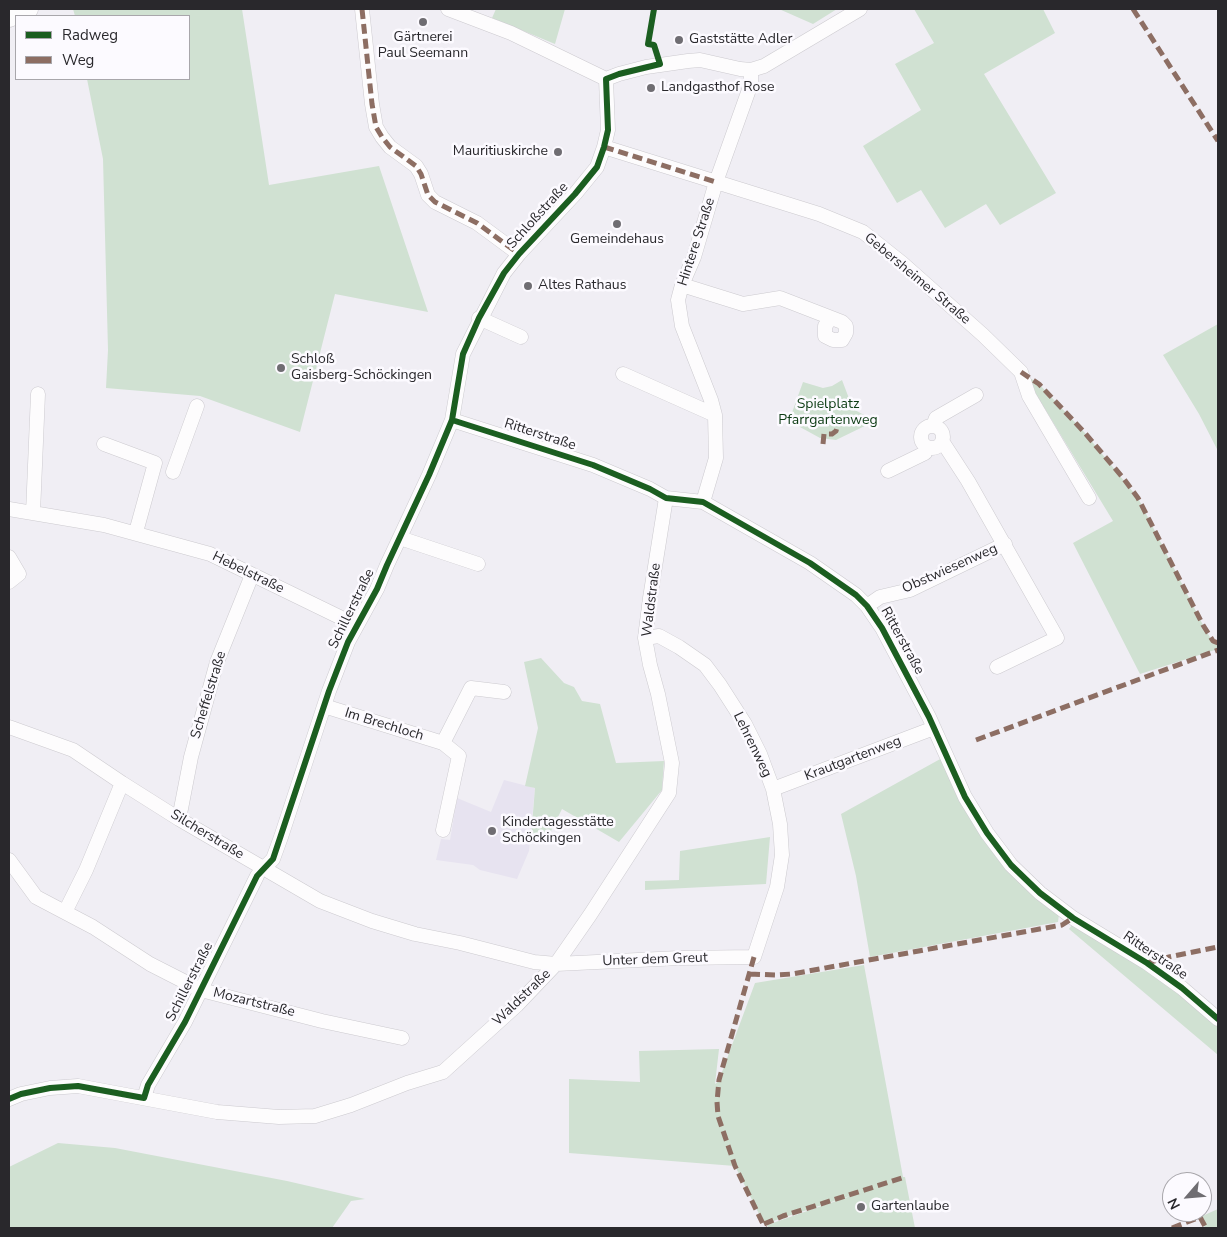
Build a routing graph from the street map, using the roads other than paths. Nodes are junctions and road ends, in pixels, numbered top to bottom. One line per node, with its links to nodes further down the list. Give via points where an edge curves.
1 (28, 9): 5 (main road)
2 (362, 9): 10 (street, via 372,104 376,127 382,137 416,166 428,196 435,202 477,223)
3 (448, 9): 7 (street, via 511,33)
4 (860, 9): 6 (street, via 764,66)
5 (9, 16)
6 (751, 70): 7 (street, via 700,60 646,67); 9 (street, Hintere Straße, via 751,84)
7 (606, 79): 8 (street, Schloßstraße, via 608,130)
8 (604, 147): 9 (street, Gebersheimer Straße); 10 (street, Schloßstraße, via 596,167 576,194)
9 (716, 182): 11 (street, Hintere Straße); 28 (street, Gebersheimer Straße, via 819,214 863,232 902,263 1021,372 1029,396)
10 (519, 254): 12 (street, Schloßstraße, via 504,273)
11 (682, 285): 13 (street, via 743,304 780,298); 19 (street, Hintere Straße, via 678,300 682,326)
12 (479, 318): 14 (street); 20 (street, Schloßstraße, via 463,354)
13 (831, 318)
14 (521, 337)
15 (623, 374): 19 (street)
16 (38, 394): 31 (street)
17 (976, 394): 21 (street, via 936,418)
18 (197, 406): 25 (street, via 175,473)
19 (715, 415): 29 (street, Hintere Straße, via 716,458)
20 (452, 420): 27 (street, Ritterstraße, via 593,465); 33 (street, Schillerstraße)
21 (933, 426): 22 (street, Obstwiesenweg, via 941,431); 24 (street, via 921,432)
22 (942, 441): 24 (street, via 934,448); 34 (street, Obstwiesenweg)
23 (104, 444): 25 (street)
24 (926, 447): 26 (street, via 925,453)
25 (155, 463): 32 (street)
26 (888, 471)
27 (666, 498): 29 (street, Ritterstraße); 41 (street, Waldstraße)
28 (1089, 498)
29 (703, 502): 39 (street, Ritterstraße, via 810,563)
30 (9, 513): 31 (street, Hebelstraße)
31 (33, 513): 32 (street, Hebelstraße)
32 (136, 532): 37 (street, Hebelstraße, via 210,554)
33 (400, 538): 36 (street); 40 (street, Schillerstraße, via 368,610)
34 (1005, 544): 39 (street, Obstwiesenweg, via 910,590 880,597); 42 (street, Obstwiesenweg, via 1058,638)
35 (9, 557): 38 (street, via 19,574)
36 (478, 564)
37 (252, 575): 40 (street, Hebelstraße); 50 (street, Scheffelstraße, via 218,662 191,757)
38 (9, 582)
39 (867, 606): 46 (street, Ritterstraße, via 882,628)
40 (356, 625): 44 (street, Schillerstraße)
41 (645, 638): 49 (street, Lehrenweg, via 659,636 705,665 745,724); 56 (street, Waldstraße, via 672,763 669,793)
42 (997, 667)
43 (504, 692): 47 (street, via 472,688)
44 (324, 706): 47 (street, Im Brechloch); 53 (street, Schillerstraße, via 273,859)
45 (9, 727): 48 (street, Silcherstraße, via 73,750)
46 (934, 728): 49 (street, Krautgartenweg); 58 (street, Ritterstraße, via 965,797 1011,865 1073,918 1182,988)
47 (443, 743): 51 (street, via 459,756)
48 (122, 784): 50 (street, Silcherstraße); 54 (street)
49 (773, 789): 55 (street, Lehrenweg, via 782,856)
50 (180, 819): 53 (street, Silcherstraße)
51 (443, 830)
52 (9, 860): 54 (street, Mozartstraße, via 36,897)
53 (260, 872): 56 (street, Silcherstraße, via 320,901 372,921 534,962); 57 (street, Schillerstraße)
54 (65, 912): 57 (street, Mozartstraße, via 150,964)
55 (754, 957): 56 (street, Unter dem Greut)
56 (556, 964): 60 (street, Waldstraße, via 443,1072 351,1105 315,1116 279,1117 217,1112)
57 (201, 990): 59 (street, Mozartstraße); 60 (street, Schillerstraße, via 148,1085)
58 (1218, 1019)
59 (402, 1038)
60 (144, 1098): 61 (street, Waldstraße, via 78,1086 50,1088)
61 (9, 1099)

